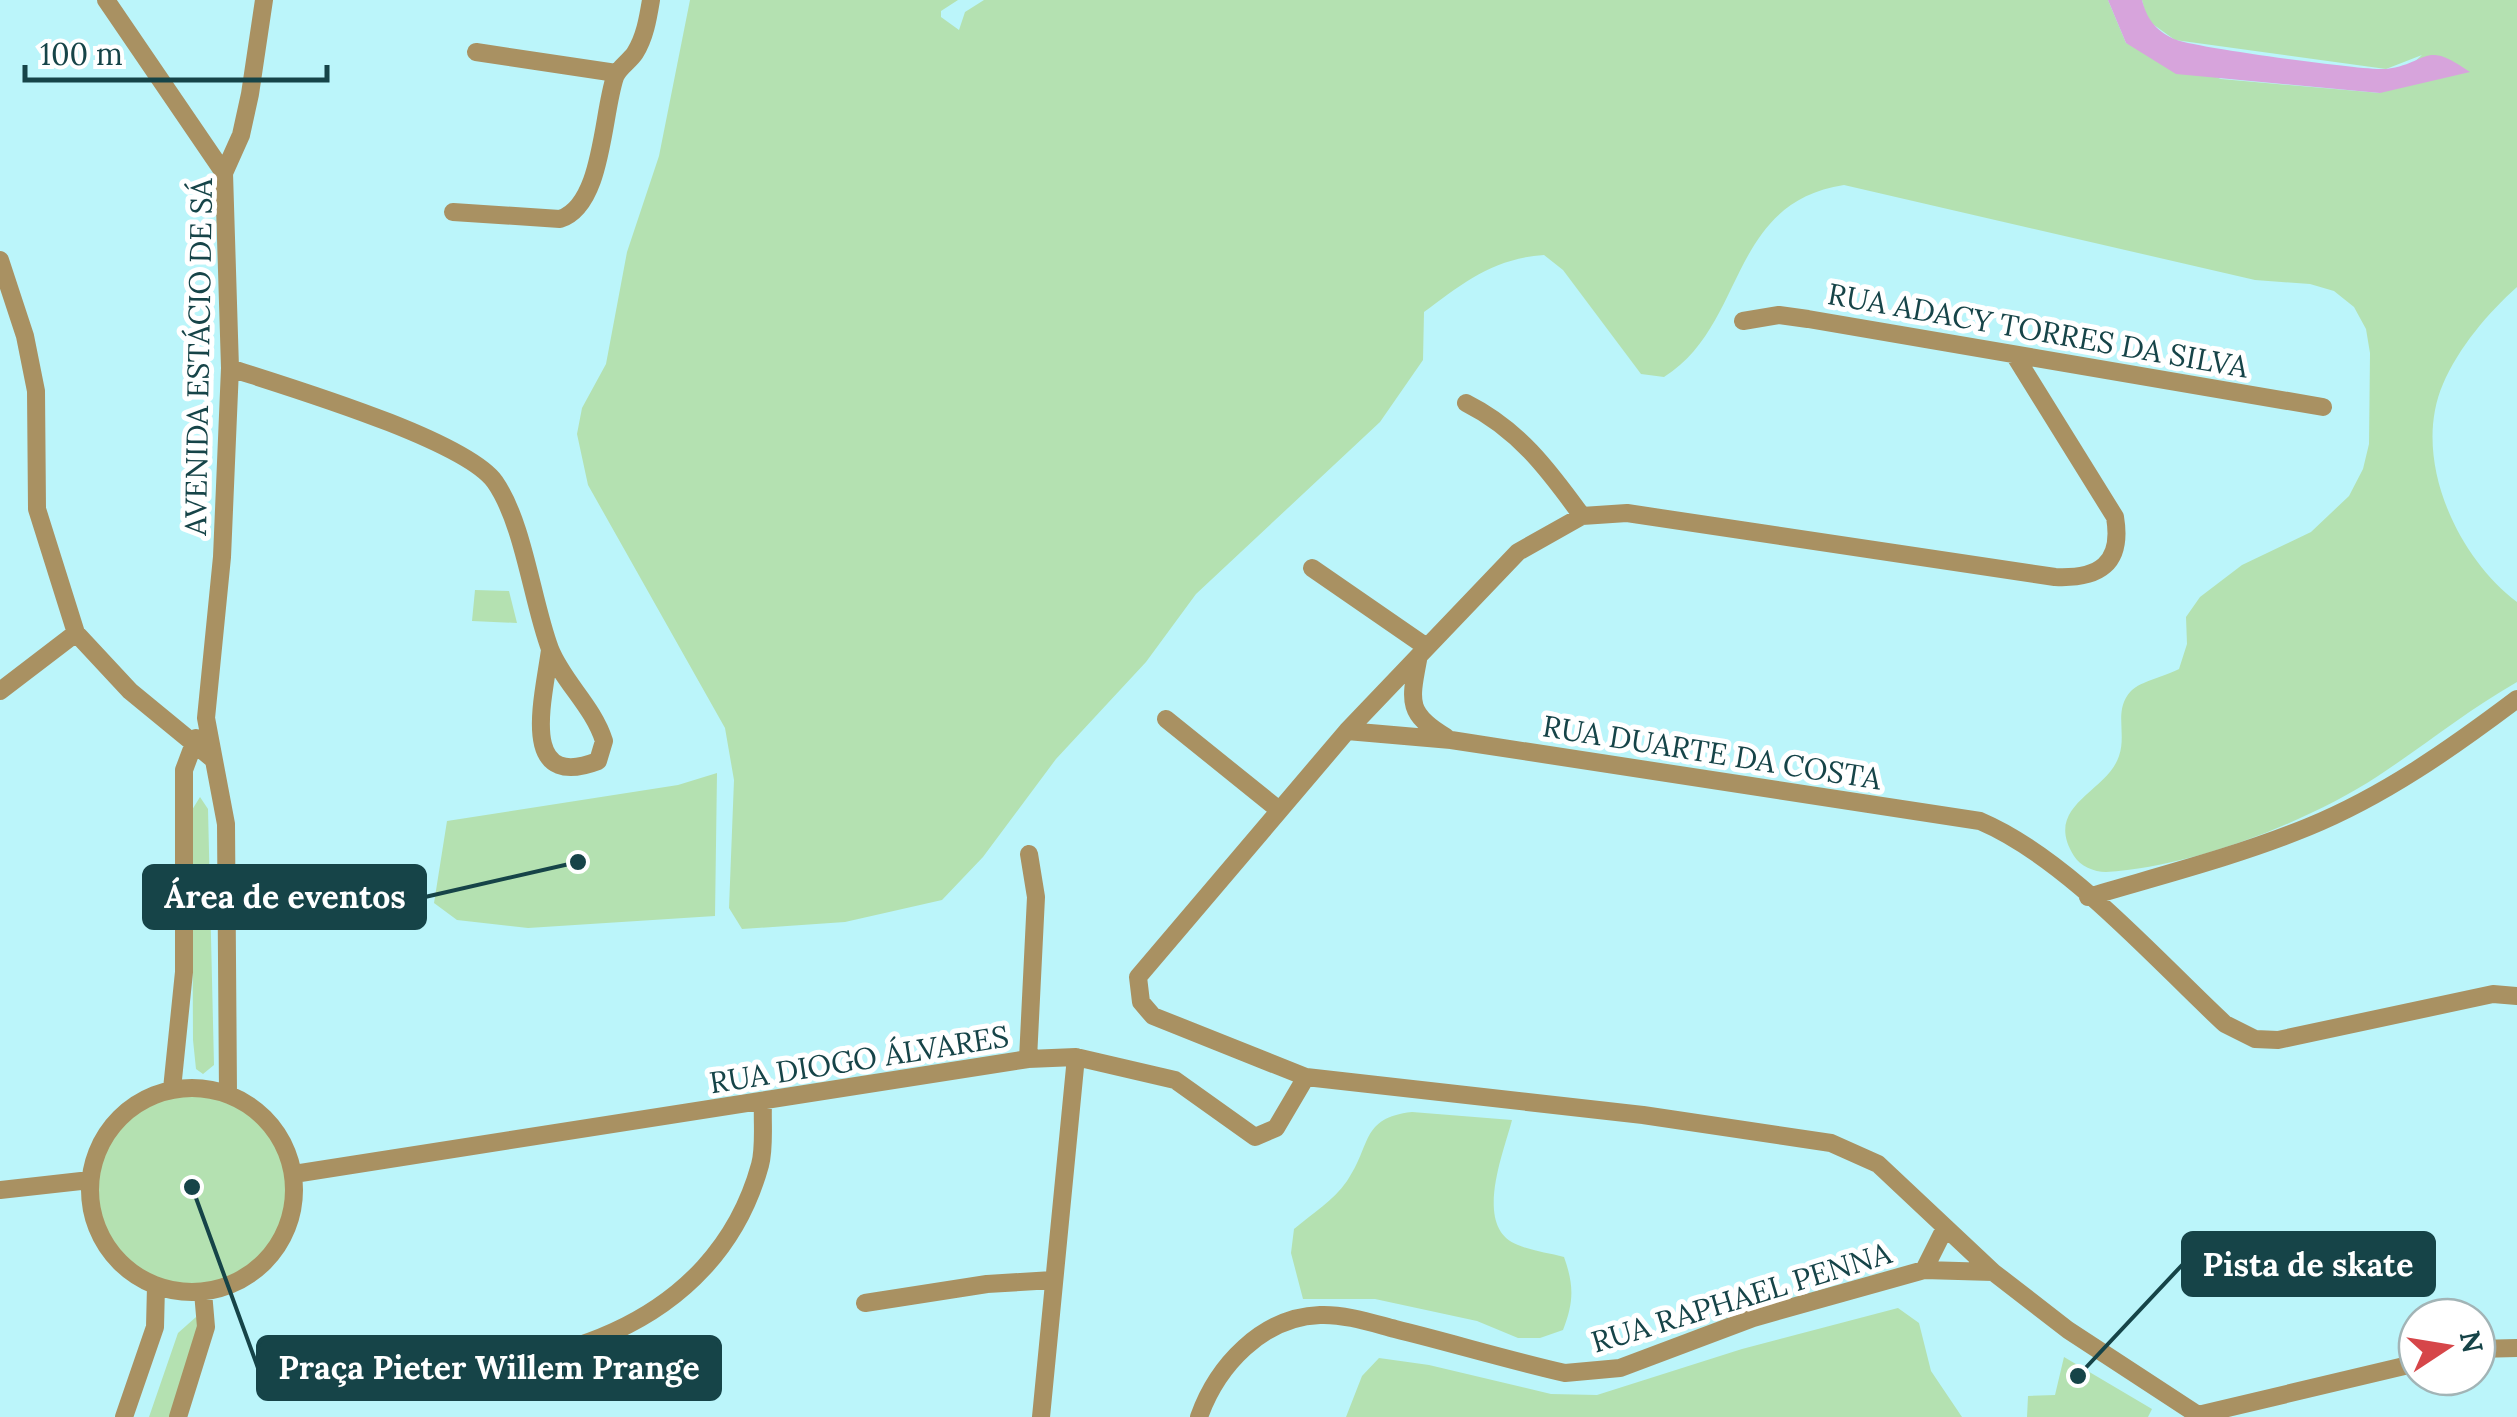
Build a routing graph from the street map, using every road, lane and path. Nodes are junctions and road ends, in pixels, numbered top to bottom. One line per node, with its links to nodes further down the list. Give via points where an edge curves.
1 (106, 0): 6 (street)
2 (264, 0): 6 (street, AVENIDA ESTÁCIO DE SÁ, via 247,108)
3 (651, 0): 5 (street, via 635,54)
4 (476, 52): 5 (street)
5 (616, 73): 7 (street, via 600,149 574,214 560,219)
6 (224, 173): 11 (street, AVENIDA ESTÁCIO DE SÁ)
7 (453, 212)
8 (0, 260): 16 (street, via 36,390 37,509)
9 (1743, 321): 10 (street, RUA ADACY TORRES DA SILVA, via 1779,315)
10 (2015, 356): 13 (street, RUA ADACY TORRES DA SILVA); 14 (street, via 2115,517 2112,557 2080,578 1643,515)
11 (230, 368): 17 (street, via 479,466 507,507); 21 (street, AVENIDA ESTÁCIO DE SÁ)
12 (1466, 403): 14 (street, via 1521,438)
13 (2324, 406)
14 (1582, 516): 18 (street, via 1518,552)
15 (1312, 568): 18 (street)
16 (76, 633): 19 (street); 25 (street)
17 (550, 650): 17 (street, via 604,741 598,760 580,768 550,764 543,747)
18 (1421, 653): 23 (street); 24 (street, via 1412,696 1416,714)
19 (0, 691)
20 (2517, 699): 29 (street, via 2445,753 2310,826)
21 (206, 718): 25 (street, AVENIDA ESTÁCIO DE SÁ); 26 (street, AVENIDA ESTÁCIO DE SÁ)
22 (1166, 719): 27 (street)
23 (1347, 731): 24 (street, RUA DUARTE DA COSTA); 27 (street)
24 (1451, 740): 29 (street, RUA DUARTE DA COSTA, via 1980,821 2013,835)
25 (192, 746): 26 (street); 34 (street, AVENIDA ESTÁCIO DE SÁ, via 184,770 184,972)
26 (214, 760): 35 (street, AVENIDA ESTÁCIO DE SÁ, via 226,824)
27 (1279, 810): 33 (street, via 1148,962 1138,990 1154,1016)
28 (1029, 854): 32 (street, via 1036,897)
29 (2088, 897): 30 (street, RUA DUARTE DA COSTA, via 2225,1024 2256,1038 2278,1040 2494,994)
30 (2517, 996)
31 (1076, 1057): 32 (street, RUA DIOGO ÁLVARES); 33 (street, via 1175,1080 1254,1137 1276,1128); 43 (street)
32 (1028, 1059): 36 (street, RUA DIOGO ÁLVARES)
33 (1306, 1077): 40 (street, via 1643,1114 1831,1143 1878,1164)
34 (172, 1090): 35 (street); 38 (street, via 136,1103 118,1118 104,1136)
35 (228, 1093): 37 (street, via 268,1119)
36 (764, 1104): 37 (street, RUA DIOGO ÁLVARES); 47 (street, via 760,1164 736,1220 708,1264 658,1312 546,1356 443,1370)
37 (294, 1174): 45 (street, via 292,1213 273,1254 240,1281)
38 (90, 1180): 39 (street); 44 (street, via 92,1214 103,1240 121,1264)
39 (0, 1190)
40 (1945, 1228): 41 (street); 42 (street)
41 (1924, 1270): 42 (street, RUA RAPHAEL PENNA); 52 (street, RUA RAPHAEL PENNA, via 1769,1313 1594,1373 1565,1373 1319,1315 1284,1324 1231,1358)
42 (1993, 1272): 48 (street, via 2198,1416)
43 (1054, 1280): 46 (street); 51 (street)
44 (156, 1286): 45 (street); 49 (street, via 155,1327)
45 (203, 1292): 50 (street, via 206,1326)
46 (864, 1303)
47 (387, 1364)
48 (2397, 1368)
49 (124, 1417)
50 (178, 1417)
51 (1041, 1417)
52 (1199, 1417)

